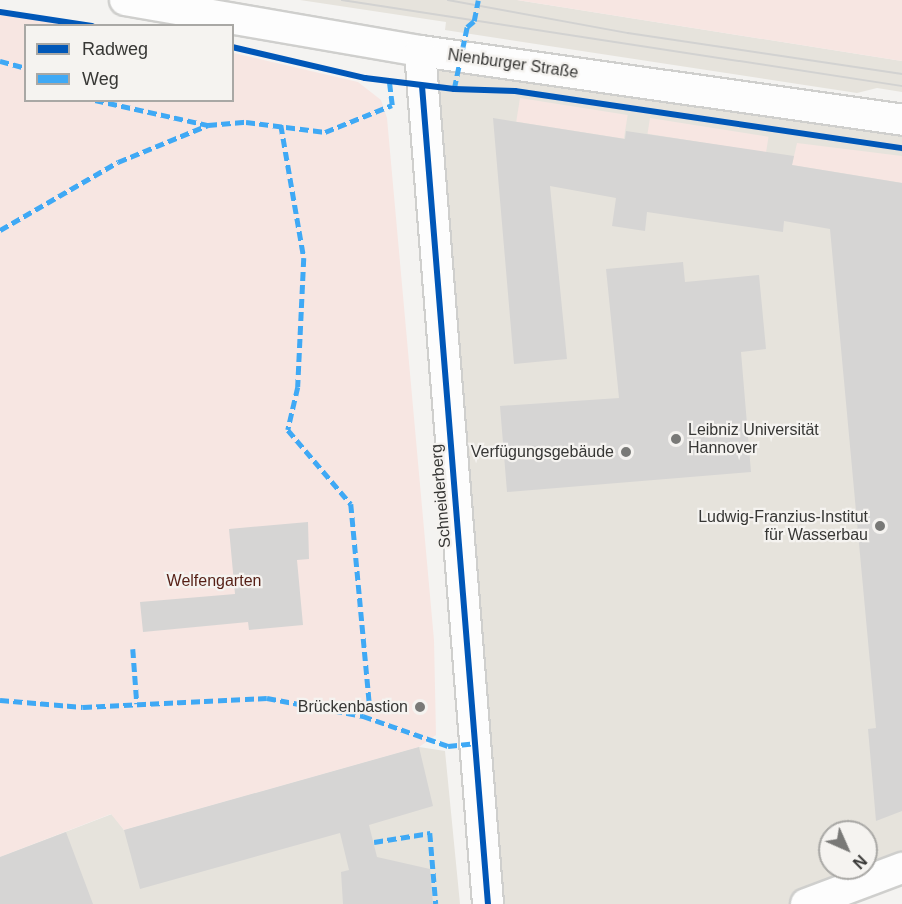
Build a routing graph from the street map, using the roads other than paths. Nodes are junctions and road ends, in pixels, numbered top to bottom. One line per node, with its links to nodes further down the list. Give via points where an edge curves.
1 (125, 0): 2 (street, Nienburger Straße)
2 (420, 51): 3 (street, Nienburger Straße); 5 (street, Schneiderberg)
3 (902, 120)
4 (902, 868): 6 (street)
5 (488, 904)
6 (806, 904)

